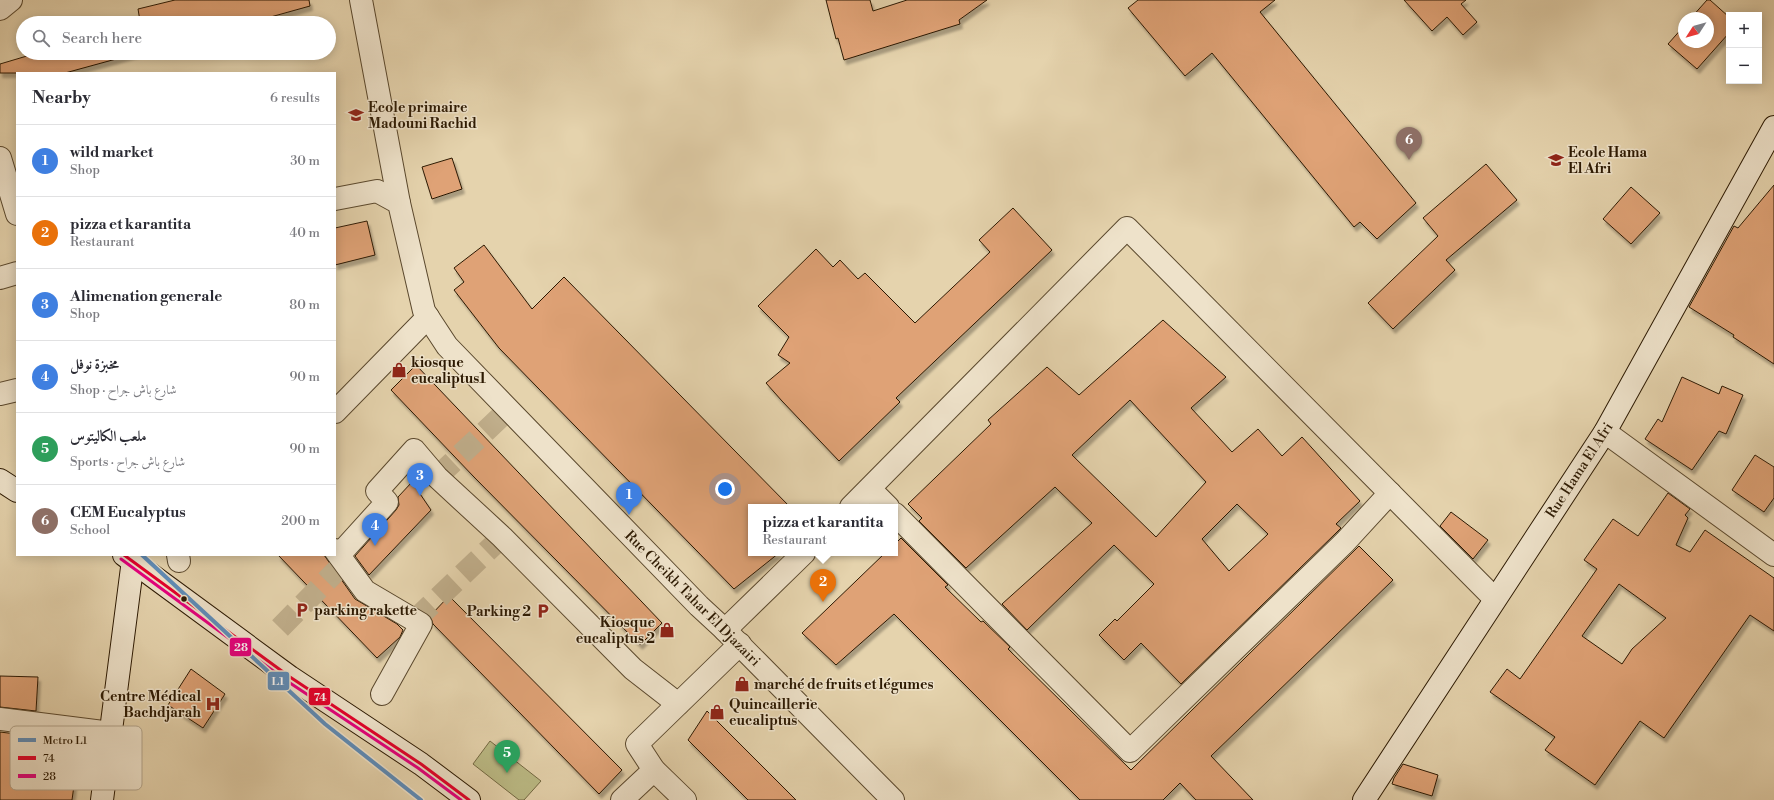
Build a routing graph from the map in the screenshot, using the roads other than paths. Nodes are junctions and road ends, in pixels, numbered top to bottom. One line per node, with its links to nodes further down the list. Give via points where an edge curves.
1 (11, 0): 3 (street)
2 (361, 0): 7 (street, Rue Cheikh Tahar El Djazairi)
3 (0, 9)
4 (1774, 127): 15 (street, Rue Hama El Afri)
5 (0, 158): 8 (street)
6 (336, 200): 7 (street, via 376,191)
7 (399, 203): 11 (street, Rue Cheikh Tahar El Djazairi, via 424,311)
8 (16, 211)
9 (16, 274): 10 (street)
10 (0, 278)
11 (428, 317): 14 (street); 28 (street, Rue Cheikh Tahar El Djazairi, via 446,346 699,606)
12 (16, 390): 13 (street)
13 (0, 394)
14 (336, 411)
15 (1605, 432): 24 (street); 27 (street, Rue Hama El Afri)
16 (0, 480): 18 (street)
17 (870, 489): 19 (street, via 1127,228); 20 (street); 21 (street)
18 (16, 490)
19 (1390, 493): 22 (street, via 1345,542 1130,751); 27 (street)
20 (854, 504)
21 (885, 504)
22 (898, 517)
23 (337, 553): 29 (street, via 365,591 421,624); 30 (street, via 387,502 377,491 414,450 437,477 502,537 633,669)
24 (1774, 555)
25 (801, 556): 28 (street)
26 (129, 558): 33 (street); 37 (street, via 290,677 421,764)
27 (1495, 599): 41 (street, Rue Hama El Afri)
28 (733, 637): 30 (street); 40 (street, Rue Cheikh Tahar El Djazairi)
29 (382, 694)
30 (678, 704): 34 (street, via 637,744)
31 (0, 719): 32 (street)
32 (55, 726)
33 (111, 726)
34 (654, 770): 38 (street); 39 (street)
35 (103, 790): 36 (street)
36 (102, 800)
37 (469, 800)
38 (622, 800)
39 (685, 800)
40 (893, 800)
41 (1364, 800)

